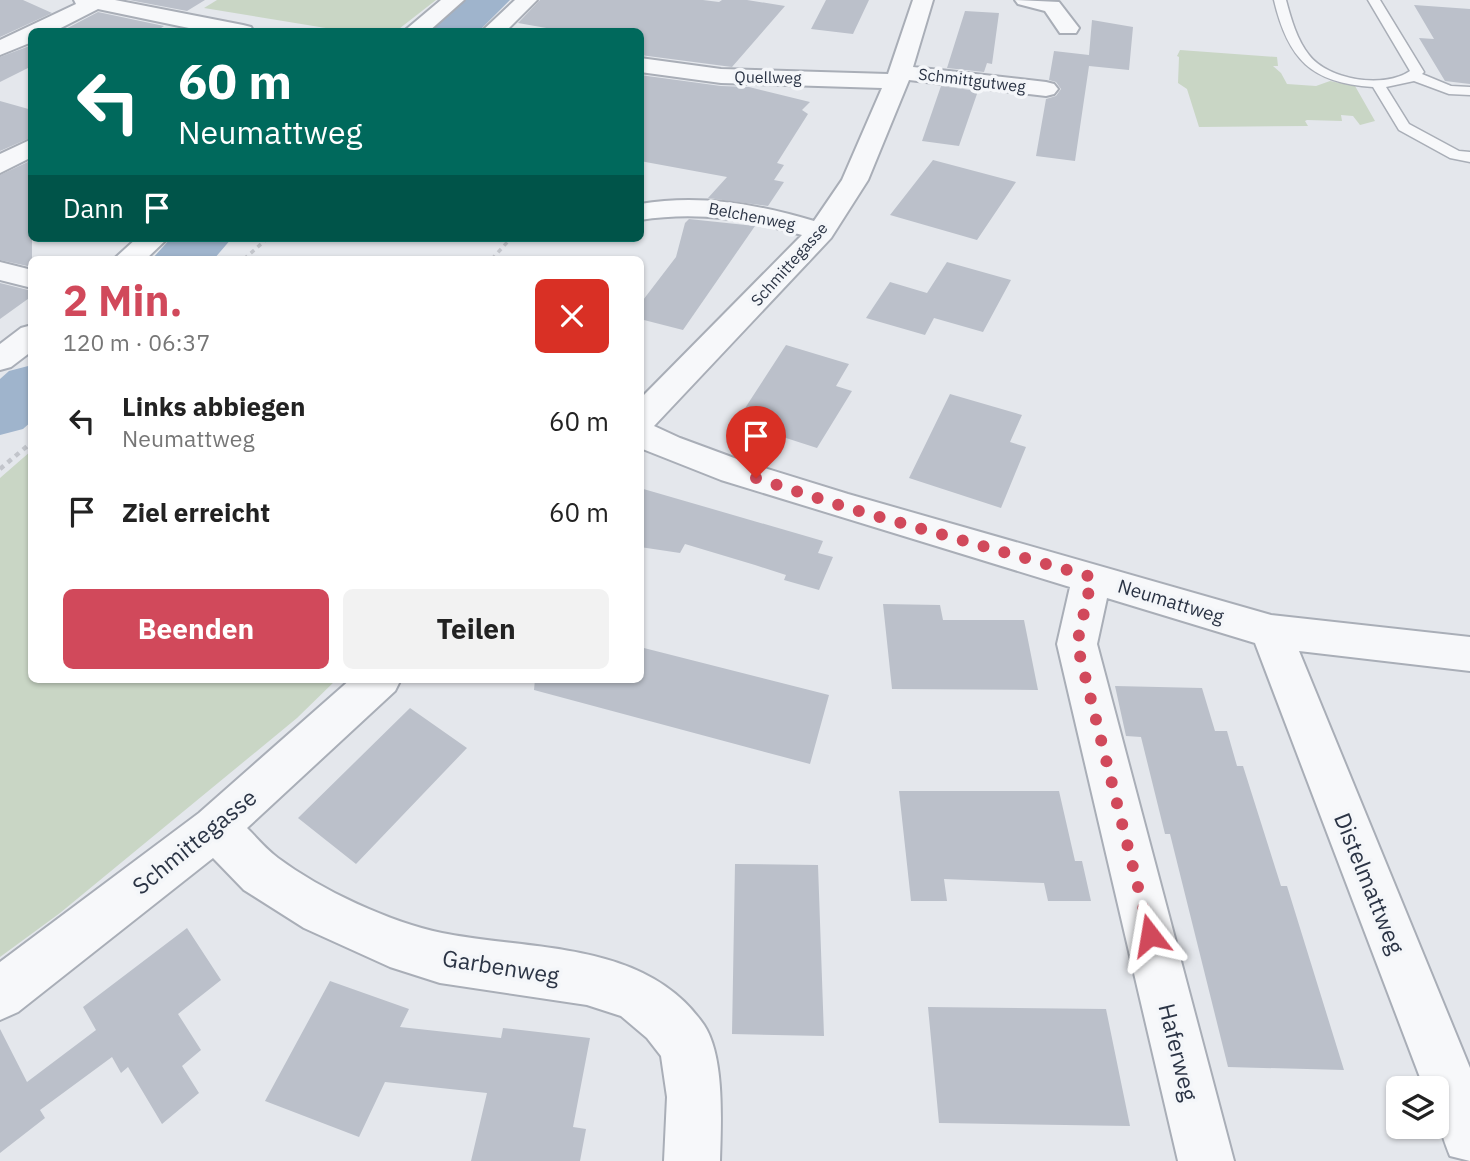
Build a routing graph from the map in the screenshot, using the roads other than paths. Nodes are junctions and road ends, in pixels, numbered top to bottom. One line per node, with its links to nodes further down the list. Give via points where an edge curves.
1 (454, 0): 10 (street)
2 (527, 0): 11 (street)
3 (923, 0): 17 (street, Schmittegasse)
4 (1025, 0): 12 (street, via 1052,6)
5 (1280, 0): 18 (lane, via 1310,65 1332,76)
6 (1374, 0): 16 (lane, via 1417,72)
7 (89, 1): 8 (street); 9 (street)
8 (40, 28)
9 (219, 28)
10 (419, 28)
11 (496, 28)
12 (1068, 28)
13 (28, 34): 14 (street)
14 (0, 48)
15 (644, 66): 17 (street, Quellweg, via 721,76)
16 (1414, 76): 18 (lane); 20 (lane)
17 (898, 77): 19 (street, Schmittgutweg); 25 (street, Schmittegasse, via 855,180)
18 (1377, 83): 22 (lane, via 1404,127 1455,155)
19 (1046, 89)
20 (1468, 92)
21 (28, 148): 23 (street)
22 (1470, 157)
23 (0, 165)
24 (644, 211): 25 (street, Belchenweg, via 689,205 721,207)
25 (821, 232): 32 (street, Schmittegasse)
26 (149, 242): 27 (street)
27 (132, 256)
28 (0, 271): 29 (street)
29 (28, 278)
30 (28, 338): 31 (street)
31 (0, 360)
32 (644, 416)
33 (644, 435): 34 (street, Neumattweg, via 797,491)
34 (1092, 577): 35 (street, Neumattweg); 42 (street, Haferweg, via 1077,644)
35 (1271, 631): 36 (street, Neumattweg); 40 (street, Distelmattweg)
36 (1470, 654)
37 (376, 683): 38 (street, Schmittegasse)
38 (215, 828): 39 (street, Schmittegasse); 41 (street, Garbenweg, via 261,874 321,911 390,942 440,958 587,980 636,995 685,1045 694,1097)
39 (0, 993)
40 (1466, 1114)
41 (692, 1161)
42 (1206, 1161)

